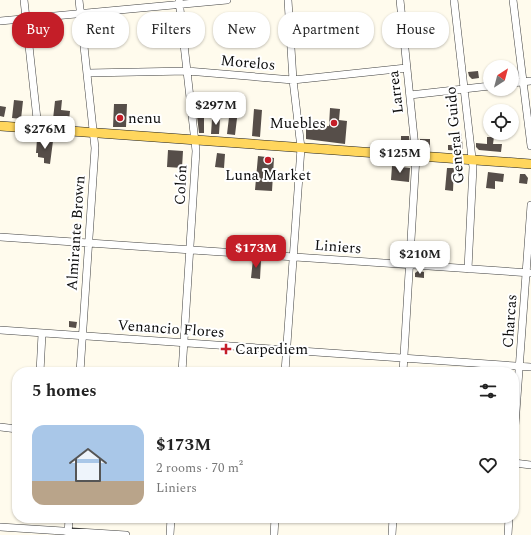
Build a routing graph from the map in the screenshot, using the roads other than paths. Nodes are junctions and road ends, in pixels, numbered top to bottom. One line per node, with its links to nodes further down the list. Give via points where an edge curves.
1 (24, 0): 9 (street)
2 (79, 0): 10 (street, Almirante Brown)
3 (227, 0): 8 (street)
4 (288, 0): 19 (street)
5 (400, 0): 16 (street, Larrea)
6 (454, 0): 24 (street, General Guido)
7 (513, 0): 22 (street)
8 (179, 2): 11 (street); 17 (street, Colón)
9 (25, 12)
10 (81, 12)
11 (90, 12)
12 (12, 20): 13 (street)
13 (0, 21)
14 (29, 48): 27 (street)
15 (85, 48): 18 (street, Almirante Brown)
16 (406, 68): 19 (street, Morelos); 25 (street, Larrea)
17 (187, 72): 18 (street, Morelos); 19 (street, Morelos); 30 (street, Colón)
18 (88, 73): 29 (street, Almirante Brown)
19 (293, 80): 32 (street)
20 (531, 81): 22 (street)
21 (519, 82): 22 (street)
22 (523, 82): 28 (street)
23 (483, 87): 24 (street)
24 (464, 88): 25 (street); 34 (street, General Guido)
25 (410, 95): 33 (street, Larrea)
26 (0, 126): 27 (main road)
27 (37, 129): 29 (main road)
28 (530, 131): 31 (street)
29 (94, 133): 30 (main road); 38 (street, Almirante Brown)
30 (195, 141): 32 (main road); 39 (street, Colón)
31 (531, 146)
32 (301, 148): 33 (main road); 40 (street)
33 (416, 157): 34 (main road); 41 (street, Larrea)
34 (472, 161): 35 (main road); 42 (street, General Guido)
35 (531, 164)
36 (531, 205): 43 (street, Charcas)
37 (0, 237): 38 (street, Liniers)
38 (89, 242): 39 (street, Liniers); 46 (street, Almirante Brown)
39 (191, 250): 40 (street, Liniers); 47 (street, Colón)
40 (294, 258): 41 (street, Liniers); 48 (street)
41 (410, 265): 42 (street, Liniers); 49 (street, Larrea)
42 (468, 269): 43 (street, Liniers)
43 (529, 273): 50 (street, Charcas)
44 (0, 330): 45 (street, Venancio Flores)
45 (42, 334): 46 (street, Venancio Flores); 51 (street)
46 (82, 337): 47 (street, Venancio Flores); 52 (street, Almirante Brown)
47 (184, 343): 48 (street, Venancio Flores); 53 (street, Colón)
48 (286, 350): 49 (street, Venancio Flores); 54 (street)
49 (404, 358): 50 (street, Venancio Flores); 55 (street, Larrea)
50 (520, 366): 56 (street, Venancio Flores); 57 (street, Charcas)
51 (40, 367)
52 (80, 367)
53 (182, 367)
54 (285, 367)
55 (403, 367)
56 (531, 367)
57 (519, 378)
58 (0, 428): 59 (street)
59 (12, 429)
60 (519, 463): 61 (street)
61 (531, 464)
62 (69, 523): 68 (street)
63 (171, 523): 70 (street)
64 (275, 523): 71 (street)
65 (393, 523): 72 (street)
66 (509, 523): 73 (street)
67 (0, 527): 68 (street)
68 (68, 533): 69 (street)
69 (126, 535)
70 (170, 535)
71 (274, 535)
72 (392, 535)
73 (508, 535)

